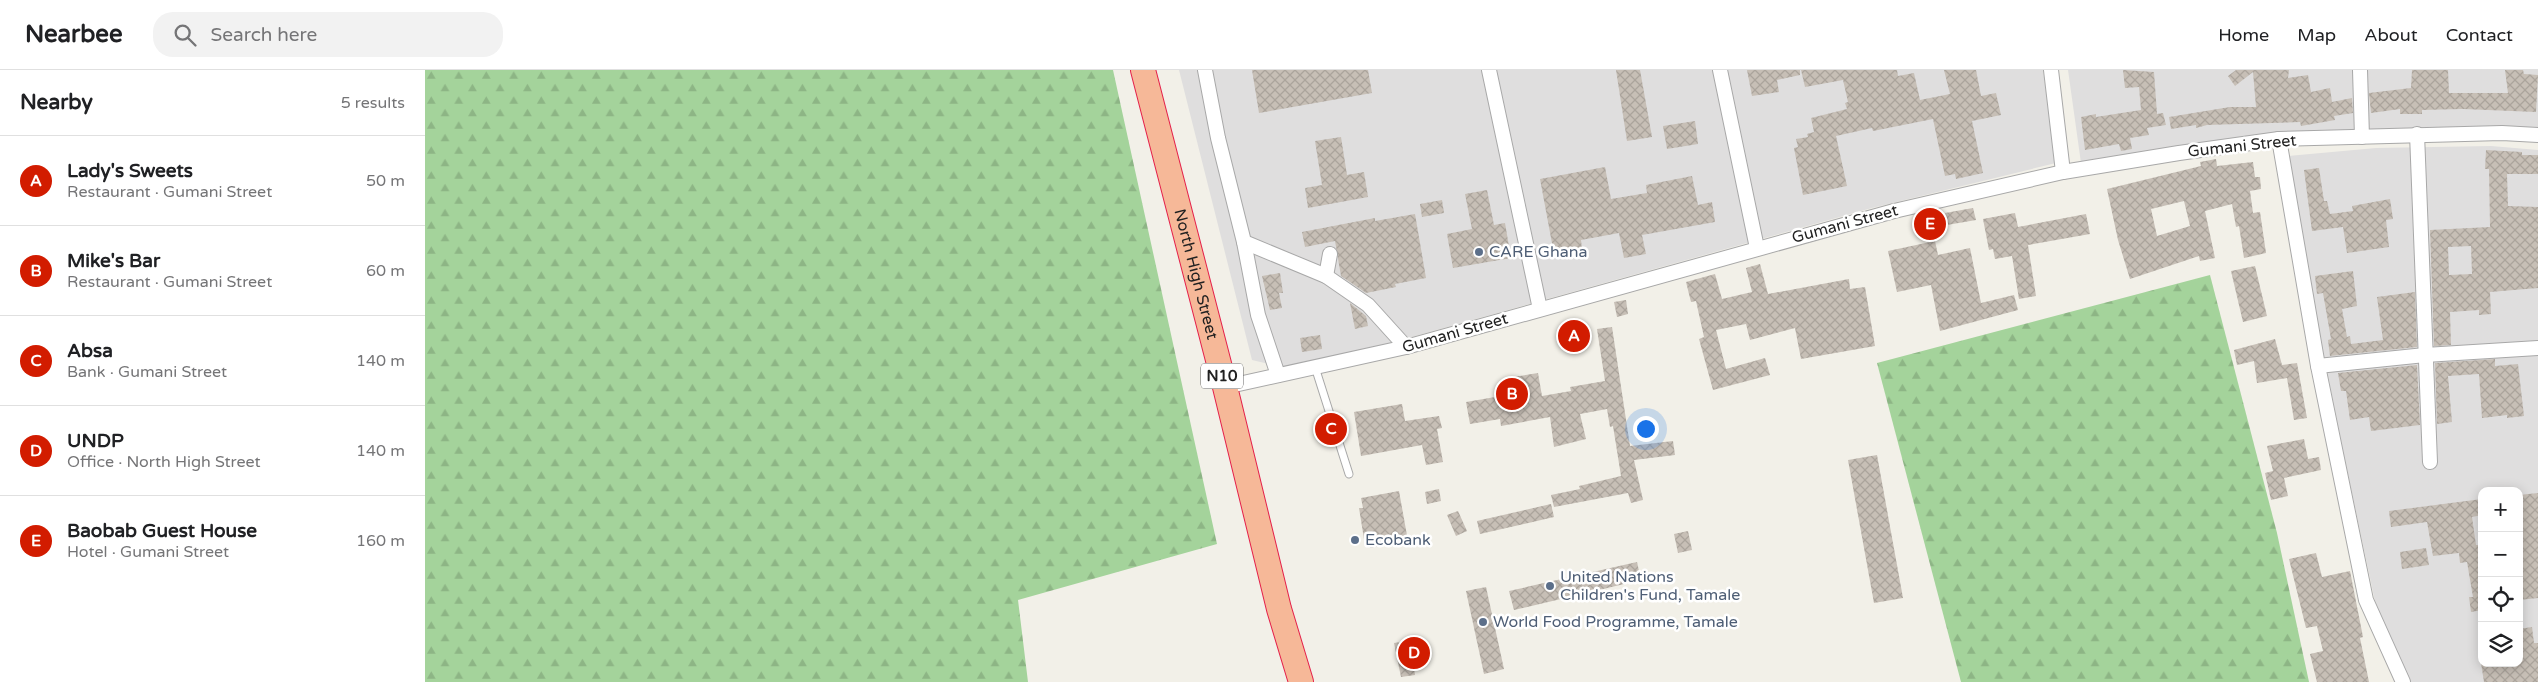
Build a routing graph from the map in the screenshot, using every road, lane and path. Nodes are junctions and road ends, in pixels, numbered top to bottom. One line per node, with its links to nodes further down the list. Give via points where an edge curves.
1 (1143, 70): 23 (highway, North High Street / N10)
2 (1205, 70): 12 (street)
3 (1489, 70): 16 (street)
4 (1720, 70): 13 (street)
5 (2051, 70): 11 (street)
6 (2360, 70): 9 (street)
7 (2417, 134): 8 (street, Gumani Street, via 2502,132); 9 (street, Gumani Street); 19 (street)
8 (2538, 135)
9 (2361, 137): 10 (street, Gumani Street)
10 (2279, 140): 11 (street, Gumani Street); 20 (street)
11 (2063, 172): 13 (street, Gumani Street, via 1894,211)
12 (1244, 242): 15 (street); 22 (street, via 1258,315)
13 (1757, 248): 16 (street, Gumani Street)
14 (1330, 254): 15 (street)
15 (1325, 276): 17 (street, via 1369,305)
16 (1540, 309): 17 (street, Gumani Street)
17 (1406, 347): 21 (street, Gumani Street)
18 (2538, 348): 19 (street)
19 (2425, 355): 20 (street); 24 (street)
20 (2318, 366): 27 (street, via 2366,600)
21 (1315, 367): 22 (street, Gumani Street); 25 (lane)
22 (1278, 376): 23 (street, Gumani Street)
23 (1225, 387): 26 (highway, North High Street / N10, via 1279,609)
24 (2430, 462)
25 (1349, 474)
26 (1301, 682)
27 (2403, 682)

